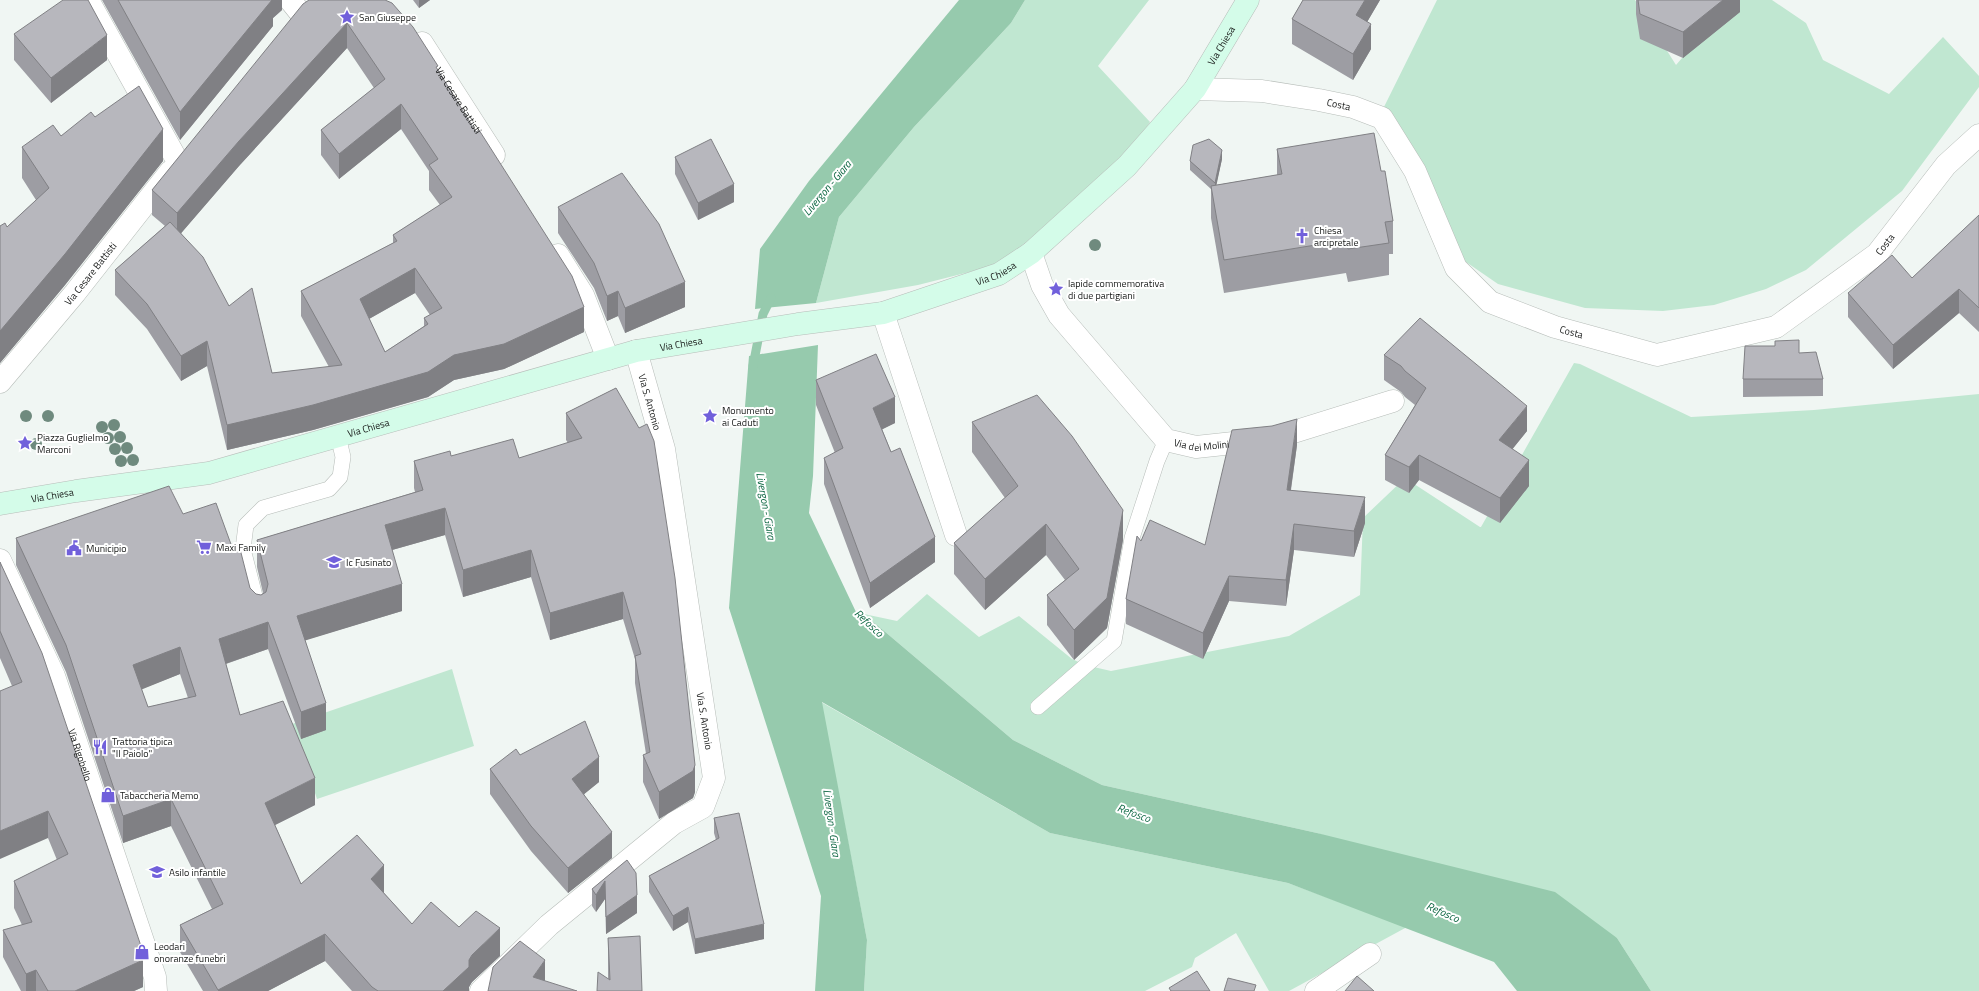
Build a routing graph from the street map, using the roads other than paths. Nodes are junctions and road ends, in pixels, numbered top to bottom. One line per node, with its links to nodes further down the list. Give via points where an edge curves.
1 (88, 0): 7 (street)
2 (1248, 0): 4 (main road, Via Chiesa)
3 (409, 29): 8 (street, Via Cesare Battisti, via 423,45)
4 (1195, 89): 5 (street, Costa, via 1262,91 1353,107 1382,118 1415,171 1456,268 1490,302 1555,327 1657,354 1776,327 1878,254 1946,165); 10 (main road, Via Chiesa, via 1128,166)
5 (1979, 134)
6 (192, 144): 7 (street, Via Cesare Battisti)
7 (178, 162): 14 (street, Via Cesare Battisti)
8 (505, 171)
9 (546, 237): 13 (street, via 583,295)
10 (1031, 253): 11 (main road, Via Chiesa, via 999,274); 17 (street, Via dei Molini, via 1042,285 1059,315)
11 (883, 312): 12 (main road, Via Chiesa); 19 (street)
12 (636, 351): 13 (main road, Via Chiesa); 25 (street, Via S. Antonio, via 664,449 714,778 703,807 674,823 549,925)
13 (608, 359): 16 (main road, Via Chiesa)
14 (0, 382)
15 (1393, 401): 17 (street, Via dei Molini, via 1270,439 1196,447)
16 (338, 436): 18 (main road, Via Chiesa, via 209,473 76,490); 21 (lane, via 342,457 340,477 329,489 263,508 246,525 243,549)
17 (1166, 440): 22 (lane, via 1132,538 1114,641)
18 (0, 504)
19 (956, 535)
20 (0, 560): 24 (street, Via Rigobello, via 54,676)
21 (259, 613)
22 (1038, 707)
23 (1370, 954): 26 (street)
24 (155, 984)
25 (481, 991)
26 (1316, 991)

